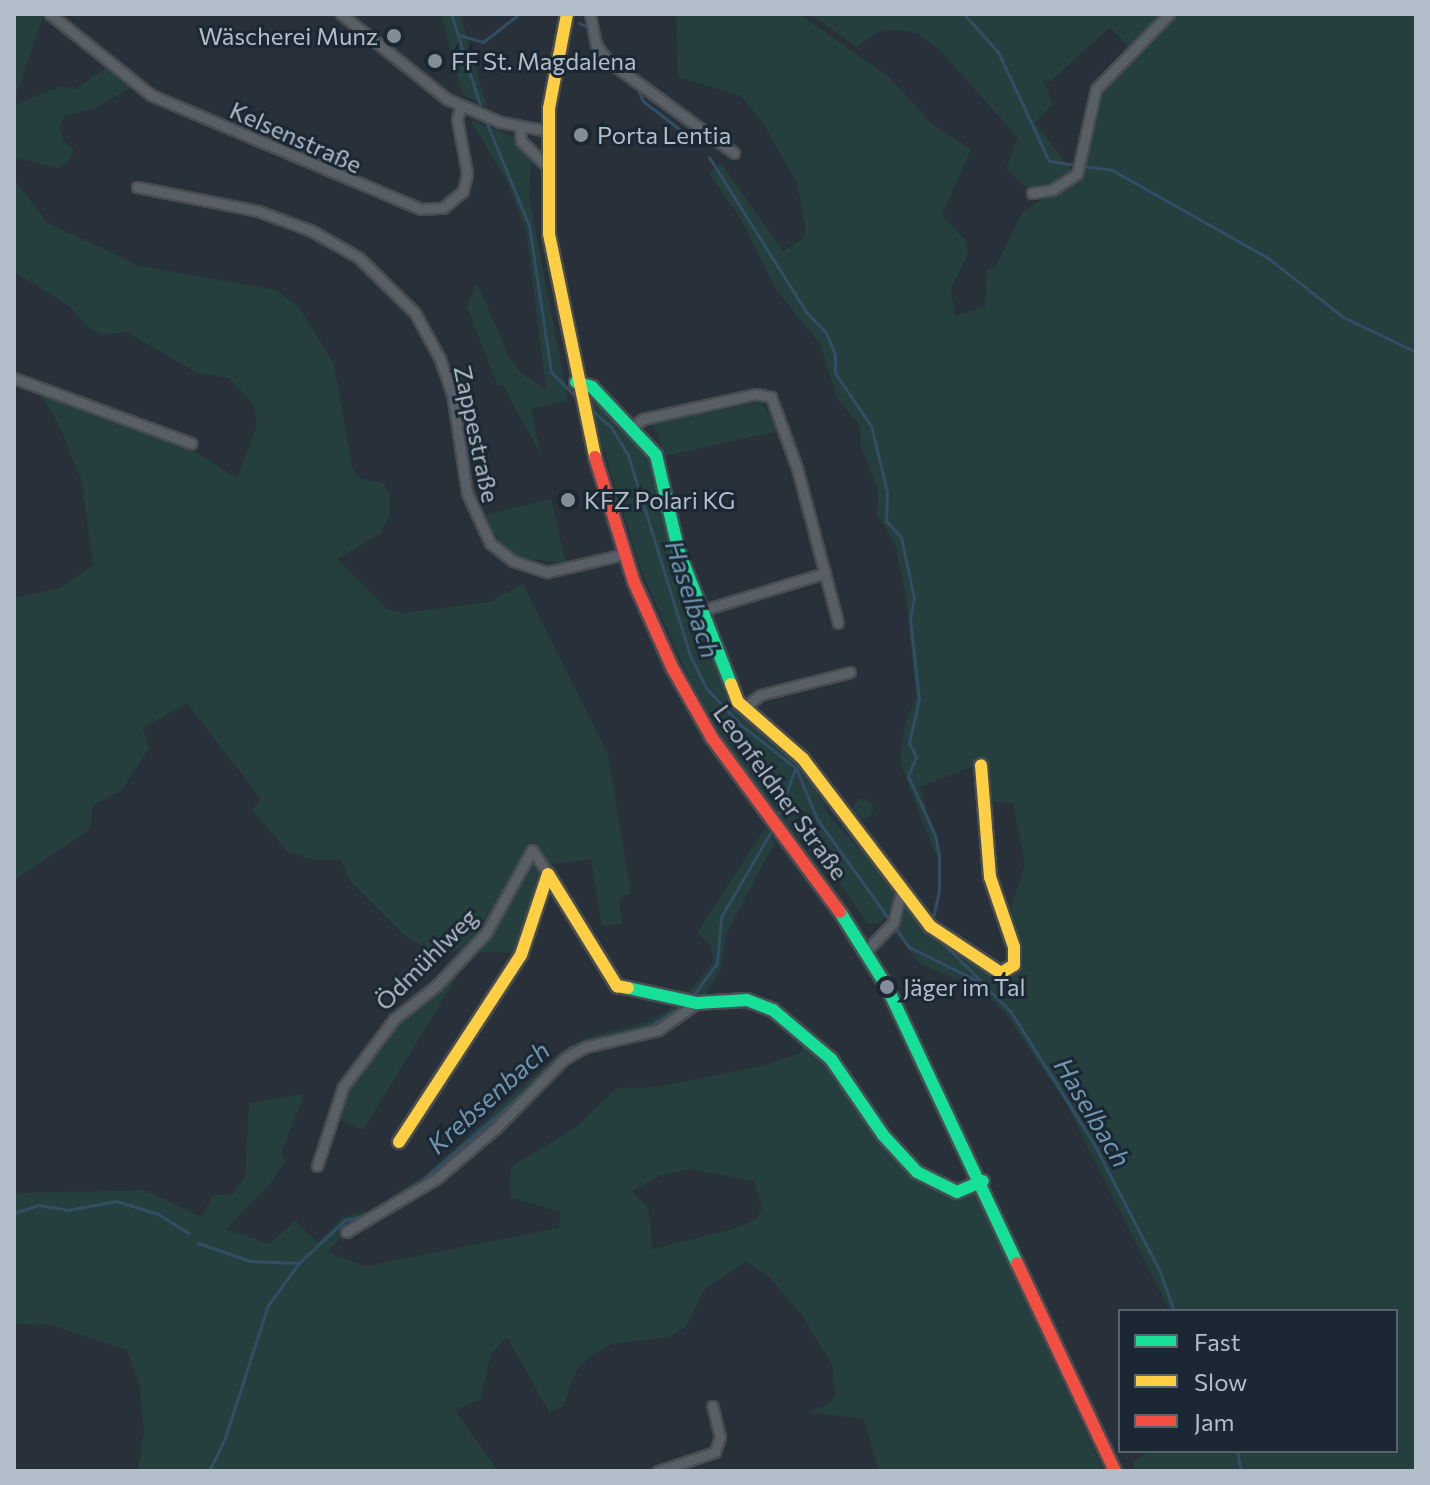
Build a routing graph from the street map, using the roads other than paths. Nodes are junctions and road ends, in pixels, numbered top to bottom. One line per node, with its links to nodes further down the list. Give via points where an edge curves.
1 (50, 14): 6 (street, Kelsenstraße, via 151,95 421,209 443,208 463,191 467,173 457,119)
2 (341, 14): 6 (street)
3 (567, 14): 8 (street, Leonfeldner Straße)
4 (1169, 14): 12 (street, via 1096,89 1080,165 1061,186)
5 (591, 23): 9 (street, via 600,52 662,104 712,133)
6 (466, 109): 7 (street)
7 (520, 127): 8 (street); 10 (street, via 521,141)
8 (548, 131): 10 (street, Leonfeldner Straße)
9 (734, 153)
10 (546, 165): 14 (street, Leonfeldner Straße, via 552,254)
11 (137, 187): 17 (street, Zappestraße, via 287,221 336,243 373,268 415,313 440,359 452,393 467,493 490,543 513,561 547,572)
12 (1032, 193)
13 (14, 378): 16 (street)
14 (578, 388): 15 (street, Leonfeldner Straße, via 592,387); 17 (street, Leonfeldner Straße)
15 (632, 427): 18 (street, via 643,419 769,395 797,468); 19 (street, Leonfeldner Straße, via 659,462 679,552)
16 (191, 443)
17 (625, 554): 26 (street, Leonfeldner Straße, via 682,687)
18 (825, 573): 19 (street); 20 (street)
19 (700, 611): 22 (street, Leonfeldner Straße, via 728,687)
20 (838, 623)
21 (850, 672): 22 (street, via 760,695)
22 (743, 708): 25 (street, Leonfeldner Straße, via 803,759)
23 (981, 765): 25 (street, Leonfeldner Straße, via 990,877 1012,935 1014,965 998,972 934,929)
24 (548, 874): 27 (street, Ödmühlweg, via 617,986); 28 (street, via 521,955); 29 (street, Ödmühlweg, via 532,850 486,933 437,985 394,1019 343,1087)
25 (902, 887): 26 (street, via 899,910 888,931)
26 (866, 951): 30 (street, Leonfeldner Straße)
27 (690, 1001): 30 (street, Ödmühlweg, via 747,1000 790,1020 831,1059 883,1135 917,1172 957,1192); 31 (street, via 658,1030 585,1047 564,1059 518,1108 436,1179)
28 (399, 1142)
29 (317, 1166)
30 (983, 1181): 34 (street, Leonfeldner Straße)
31 (346, 1232)
32 (712, 1406): 33 (street, via 720,1437 715,1452)
33 (658, 1471)
34 (1115, 1471)

